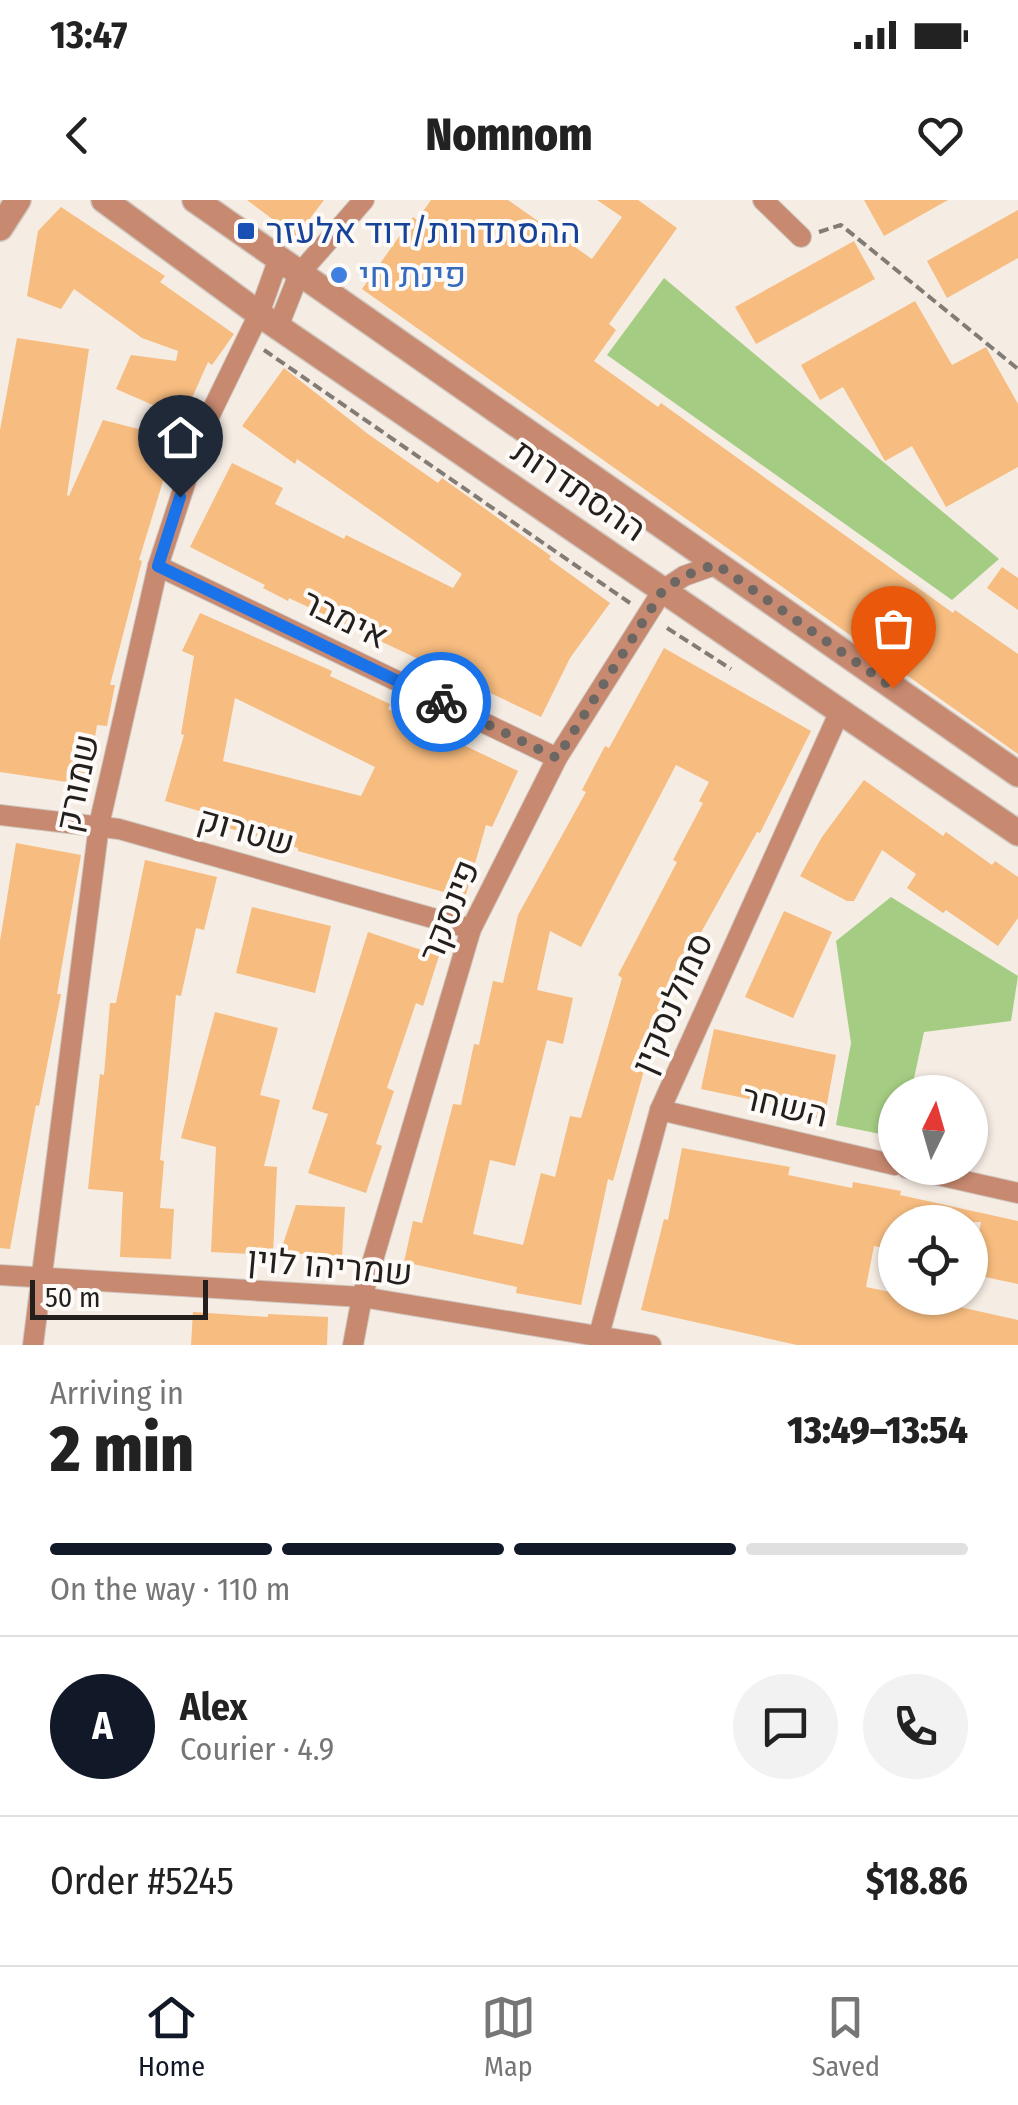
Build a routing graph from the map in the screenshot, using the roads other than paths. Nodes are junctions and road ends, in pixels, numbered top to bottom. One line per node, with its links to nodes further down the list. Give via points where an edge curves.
1 (18, 200): 6 (street)
2 (104, 200): 9 (street, ההסתדרות)
3 (195, 200): 8 (street, ההסתדרות)
4 (364, 200): 8 (street)
5 (763, 200): 7 (street)
6 (0, 228)
7 (801, 237)
8 (289, 266): 9 (street, שמורק); 10 (street, ההסתדרות)
9 (269, 321): 11 (street, שמורק, via 202,428); 12 (street, ההסתדרות)
10 (716, 564): 12 (street); 15 (street, ההסתדרות)
11 (158, 566): 14 (street, אימבר); 17 (street, שמורק)
12 (663, 590): 13 (street, ההסתדרות); 14 (street, פינסקר)
13 (840, 711): 18 (street, ההסתדרות); 20 (street, סמולנסקין)
14 (557, 758): 19 (street, פינסקר)
15 (1018, 774)
16 (0, 815): 17 (street, שטרוק)
17 (99, 826): 19 (street, שטרוק); 25 (street, שמורק)
18 (1018, 833)
19 (470, 929): 26 (street, פינסקר)
20 (660, 1110): 21 (street, השחר); 27 (street, סמולנסקין)
21 (878, 1161)
22 (982, 1185): 23 (street)
23 (1018, 1193)
24 (0, 1275): 25 (street, שמריהו לוין)
25 (44, 1278): 26 (street, שמריהו לוין); 28 (street, שמורק)
26 (362, 1297): 27 (street, שמריהו לוין); 29 (street, פינסקר)
27 (599, 1335): 30 (street, שמריהו לוין)
28 (33, 1345)
29 (353, 1345)
30 (651, 1345)

